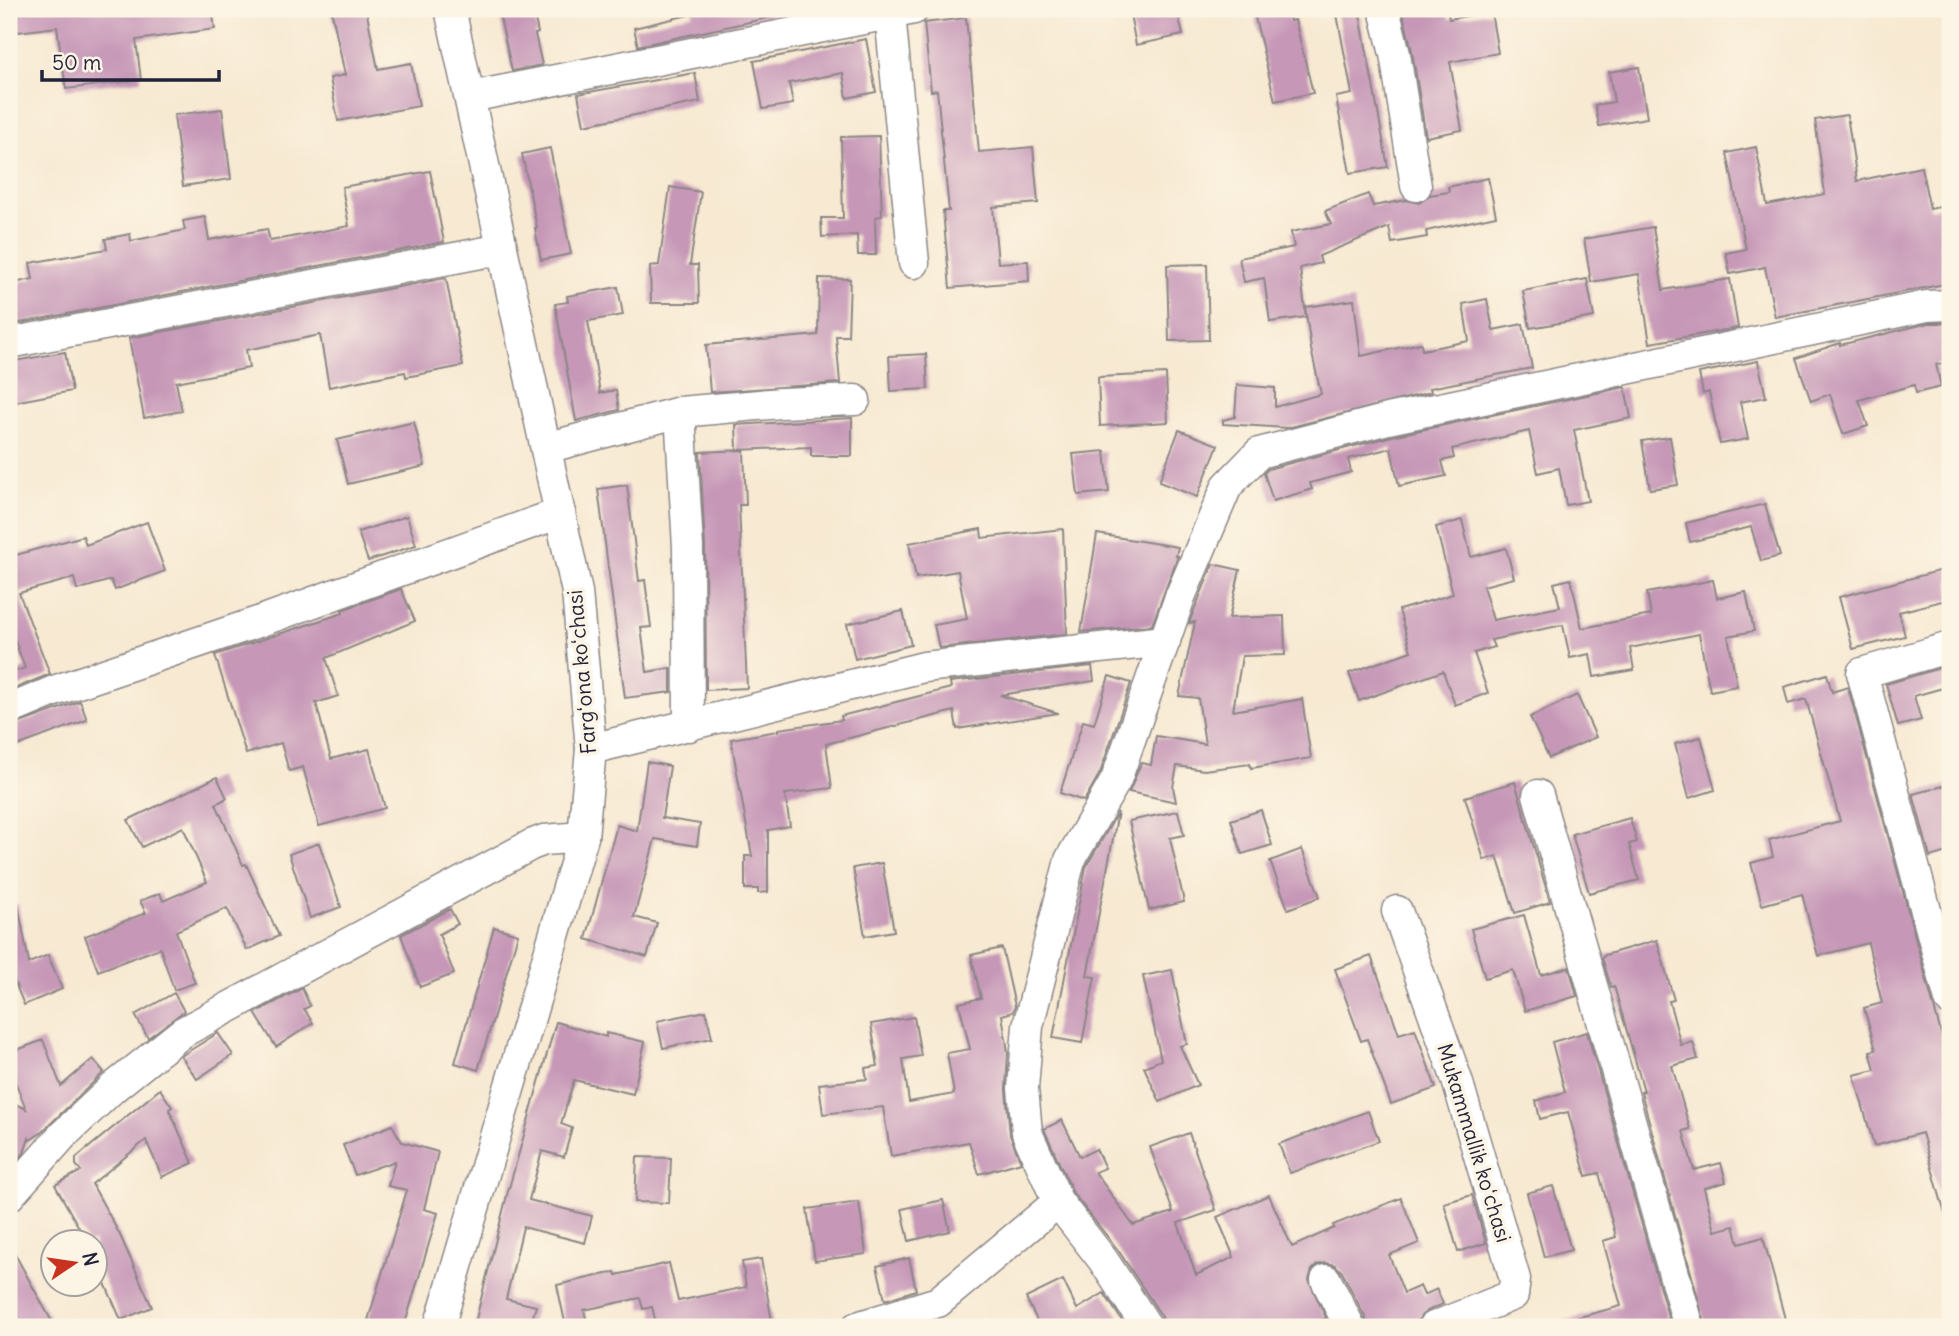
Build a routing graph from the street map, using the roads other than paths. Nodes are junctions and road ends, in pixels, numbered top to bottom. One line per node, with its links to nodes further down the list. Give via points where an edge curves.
1 (450, 9): 4 (street, Fargʻona koʻchasi)
2 (1384, 9): 5 (street)
3 (902, 11): 4 (street); 7 (street)
4 (470, 97): 6 (street, Fargʻona koʻchasi)
5 (1416, 186)
6 (502, 249): 9 (street); 12 (street, Fargʻona koʻchasi)
7 (914, 263)
8 (1950, 305): 14 (street, via 1927,306 1388,419 1259,453 1227,486)
9 (9, 343)
10 (855, 400): 11 (street)
11 (680, 412): 12 (street); 17 (street, via 688,547)
12 (546, 448): 13 (street, Fargʻona koʻchasi)
13 (560, 513): 16 (street); 18 (street, Fargʻona koʻchasi, via 577,592)
14 (1165, 641): 17 (street, via 924,667); 24 (street, via 1116,780 1070,860 1028,1026 1023,1088 1027,1133)
15 (1950, 647): 22 (street, via 1861,673)
16 (9, 710)
17 (690, 726): 18 (street)
18 (591, 749): 20 (street, Fargʻona koʻchasi)
19 (1538, 795): 31 (street)
20 (583, 837): 23 (street, via 531,845 183,1032 63,1135); 26 (street, Fargʻona koʻchasi)
21 (1397, 911): 30 (street, Mukammallik koʻchasi, via 1457,1080 1515,1279 1513,1295)
22 (1950, 1000)
23 (9, 1196)
24 (1058, 1202): 27 (street, via 938,1302); 28 (street)
25 (1326, 1280): 29 (street)
26 (439, 1327)
27 (857, 1327)
28 (1147, 1327)
29 (1350, 1327)
30 (1434, 1327)
31 (1689, 1327)

